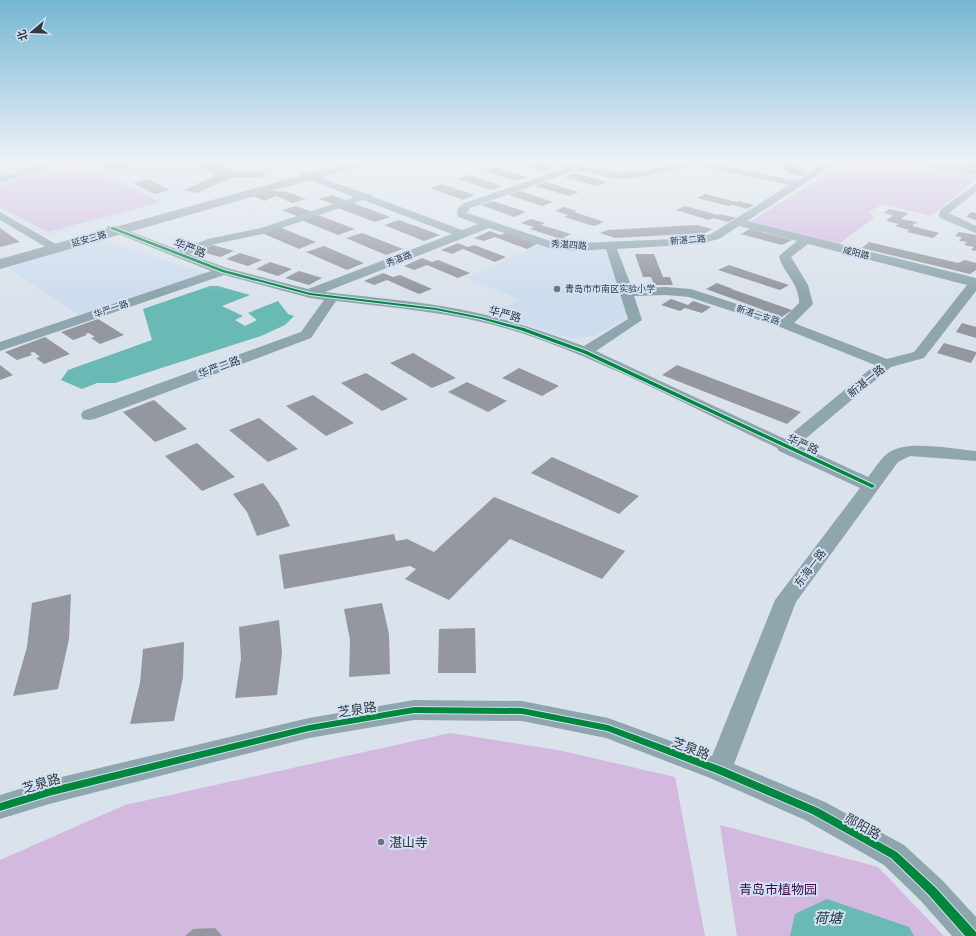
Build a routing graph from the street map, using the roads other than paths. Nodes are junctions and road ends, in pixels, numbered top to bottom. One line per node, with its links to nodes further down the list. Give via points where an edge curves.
1 (199, 206): 10 (main road, 延安三路)
2 (338, 206): 17 (street, via 263,231 212,241)
3 (390, 206): 12 (street)
4 (467, 206): 9 (street, 秀湛四路, via 462,210 462,215)
5 (762, 206): 8 (street, 新湛二路)
6 (952, 206): 11 (street, via 944,212 944,216)
7 (0, 215): 15 (street)
8 (736, 222): 13 (street, 咸阳路); 14 (street, 新湛二路, via 715,237 698,241)
9 (493, 226): 12 (street, 秀湛路); 16 (street, 秀湛四路, via 552,245)
10 (115, 229): 15 (main road, 延安三路); 17 (street, 华严路); 19 (main road, 延安三路)
11 (976, 230)
12 (462, 234): 23 (street, 秀湛路)
13 (805, 240): 21 (street, 咸阳路); 25 (street, via 785,256 786,263 796,274 806,293 806,304)
14 (642, 242): 16 (street, 秀湛四路)
15 (50, 245): 18 (main road, 延安三路)
16 (610, 246): 22 (street)
17 (178, 254): 20 (street, 华严路)
18 (0, 259)
19 (0, 264)
20 (223, 271): 23 (street, 华严路); 26 (street, 华严一路)
21 (976, 283): 28 (street, 新湛一路, via 919,355)
22 (625, 292): 25 (street, 新湛一支路, via 691,293); 27 (street, via 635,320)
23 (310, 294): 24 (street, 华严路)
24 (332, 297): 27 (street, 华严路, via 436,309 481,318 522,329); 29 (street, 华严二路, via 306,335)
25 (785, 324): 28 (street, 新湛一支路)
26 (0, 347)
27 (585, 352): 30 (street, 华严路)
28 (886, 364): 30 (street, 新湛一路)
29 (89, 415)
30 (785, 447): 32 (street, 华严路)
31 (976, 456): 32 (street, 东海一路, via 924,451 900,453 892,458)
32 (872, 486): 33 (street, 东海一路, via 786,600)
33 (719, 770): 34 (street, 芝泉路, via 608,728 522,711 414,710 309,728 49,792); 35 (street, 郧阳路, via 815,811 894,855)
34 (0, 807)
35 (972, 936)

